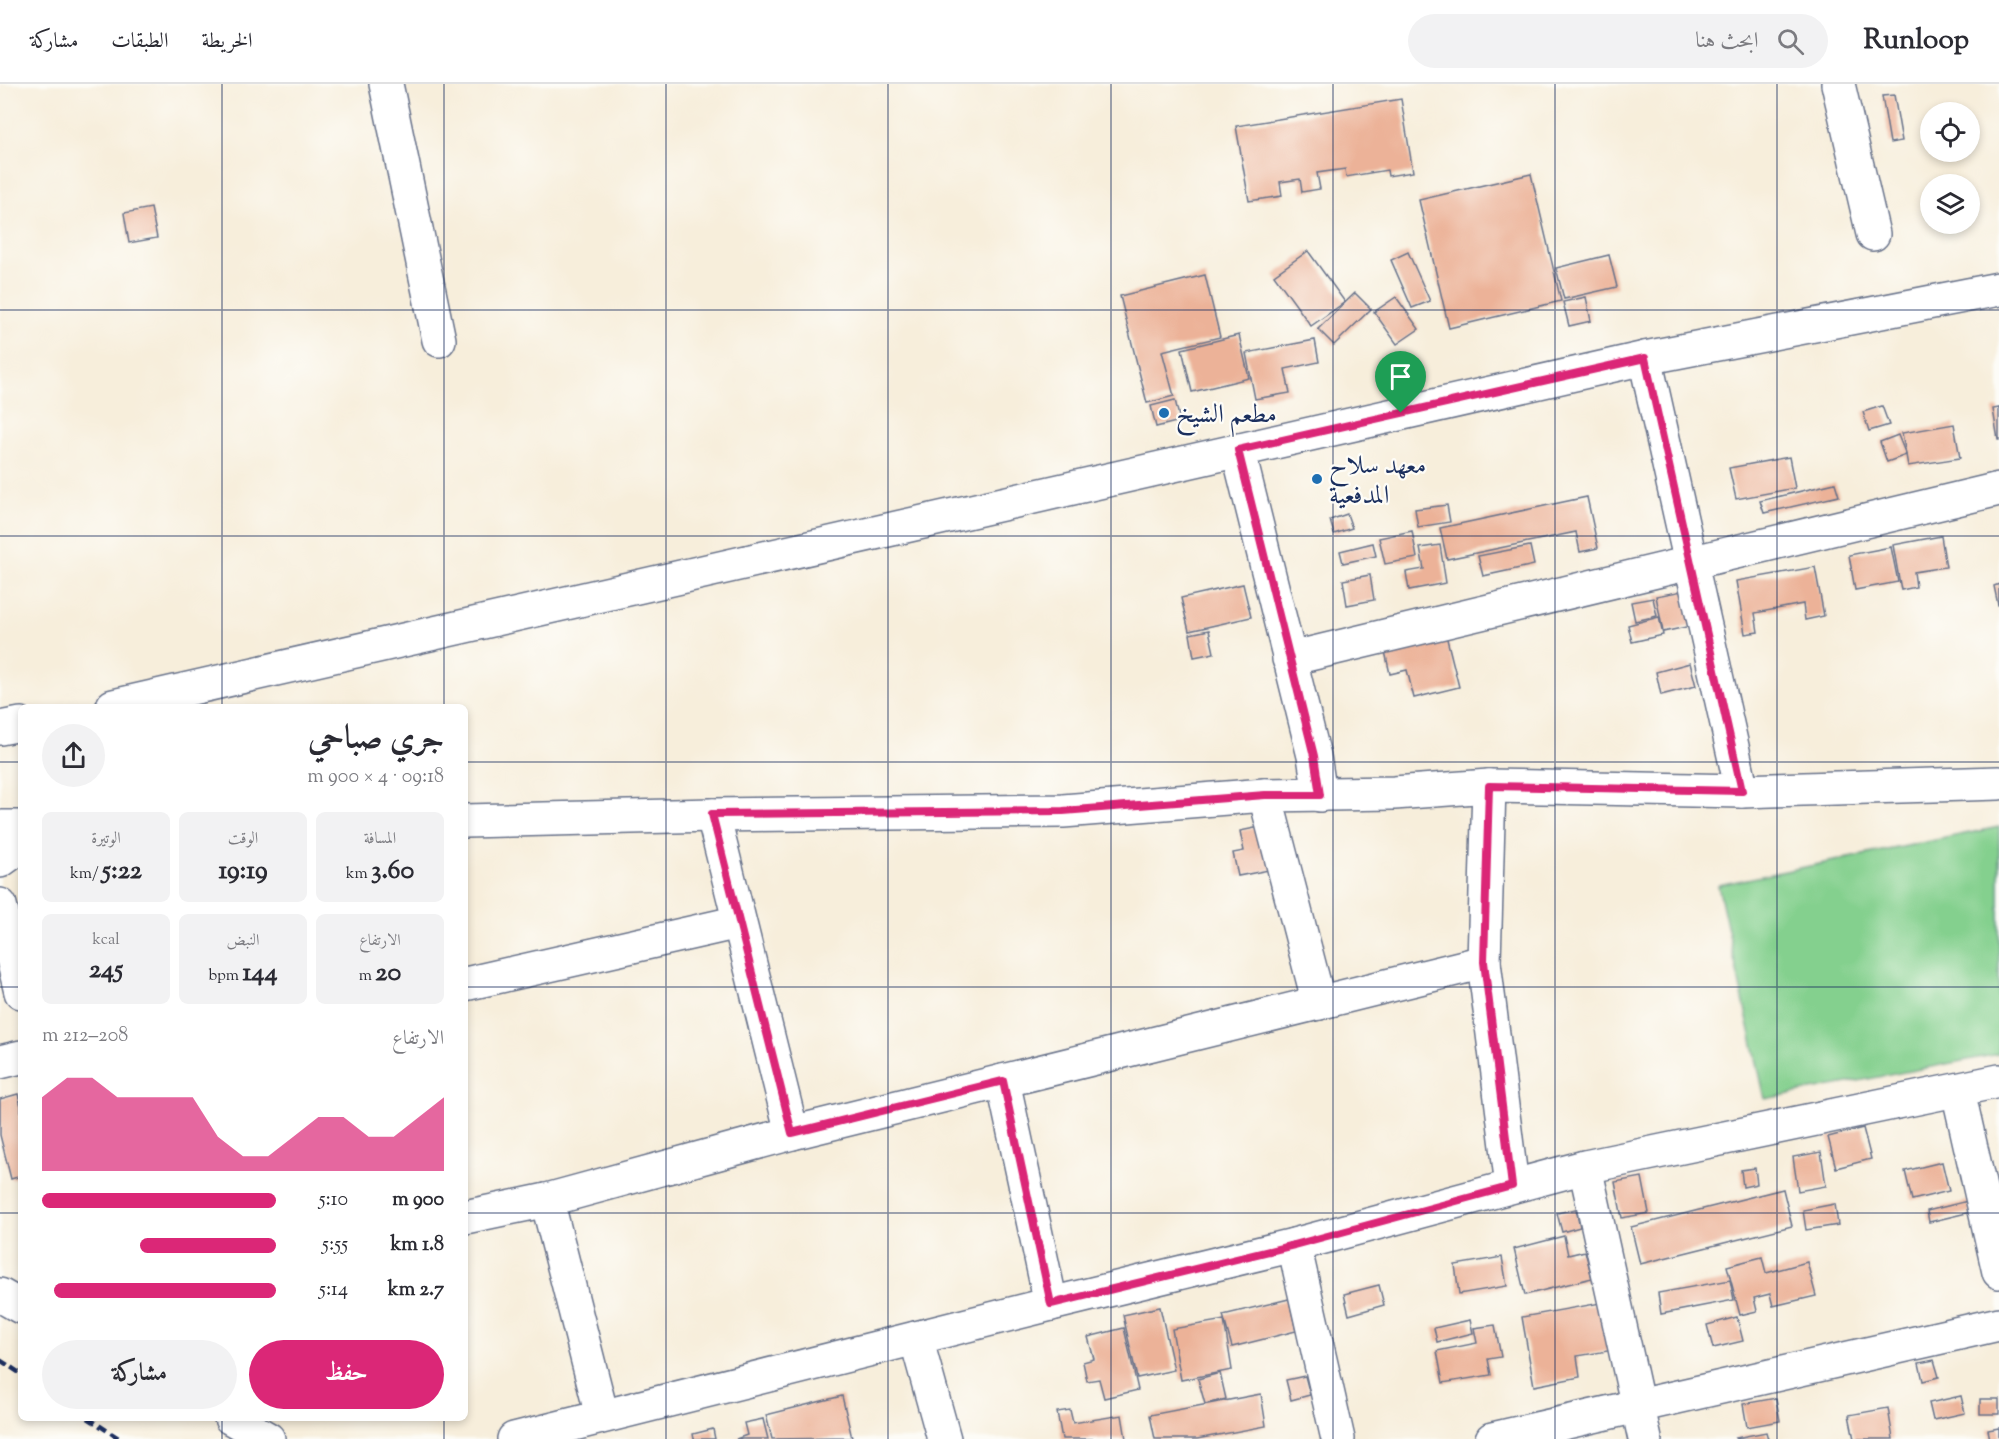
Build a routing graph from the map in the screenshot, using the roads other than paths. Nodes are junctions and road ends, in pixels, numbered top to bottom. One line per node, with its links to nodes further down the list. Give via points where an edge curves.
1 (386, 84): 5 (street)
2 (1838, 84): 3 (street)
3 (1873, 234)
4 (1999, 289): 6 (street)
5 (439, 340)
6 (1645, 358): 7 (street); 9 (street)
7 (1238, 450): 10 (street); 11 (street)
8 (1999, 489): 9 (street)
9 (1692, 562): 10 (street); 18 (street)
10 (1289, 658): 20 (street)
11 (259, 674): 12 (street); 13 (street)
12 (122, 704)
13 (225, 704)
14 (18, 725): 15 (street)
15 (0, 728)
16 (1999, 783): 18 (street)
17 (1489, 786): 18 (street); 20 (street); 29 (street)
18 (1742, 791)
19 (1265, 795): 20 (street); 21 (street, via 1063,811); 32 (street)
20 (1320, 795)
21 (712, 814): 22 (street); 28 (street)
22 (468, 821)
23 (0, 827): 24 (street)
24 (18, 827)
25 (18, 848): 26 (street)
26 (0, 861)
27 (0, 905): 30 (street)
28 (739, 922): 31 (street); 38 (street)
29 (1484, 962): 32 (street); 40 (street)
30 (18, 980)
31 (468, 983)
32 (1320, 1003): 35 (street)
33 (18, 1058): 34 (street)
34 (0, 1062)
35 (1003, 1081): 38 (street); 46 (street)
36 (1999, 1081): 37 (street)
37 (1958, 1090): 39 (street); 44 (street)
38 (792, 1133): 41 (street)
39 (1585, 1167): 40 (street); 50 (street)
40 (1512, 1186): 43 (street)
41 (547, 1200): 42 (street); 51 (street)
42 (468, 1216)
43 (1294, 1245): 46 (street); 56 (street)
44 (1999, 1272)
45 (0, 1295): 47 (street)
46 (1051, 1304): 49 (street)
47 (18, 1305)
48 (1999, 1324): 50 (street)
49 (916, 1338): 51 (street); 55 (street)
50 (1636, 1406): 57 (street); 58 (street)
51 (602, 1416): 54 (street)
52 (236, 1421): 53 (street)
53 (268, 1439)
54 (514, 1439)
55 (944, 1439)
56 (1338, 1439)
57 (1492, 1439)
58 (1645, 1439)

